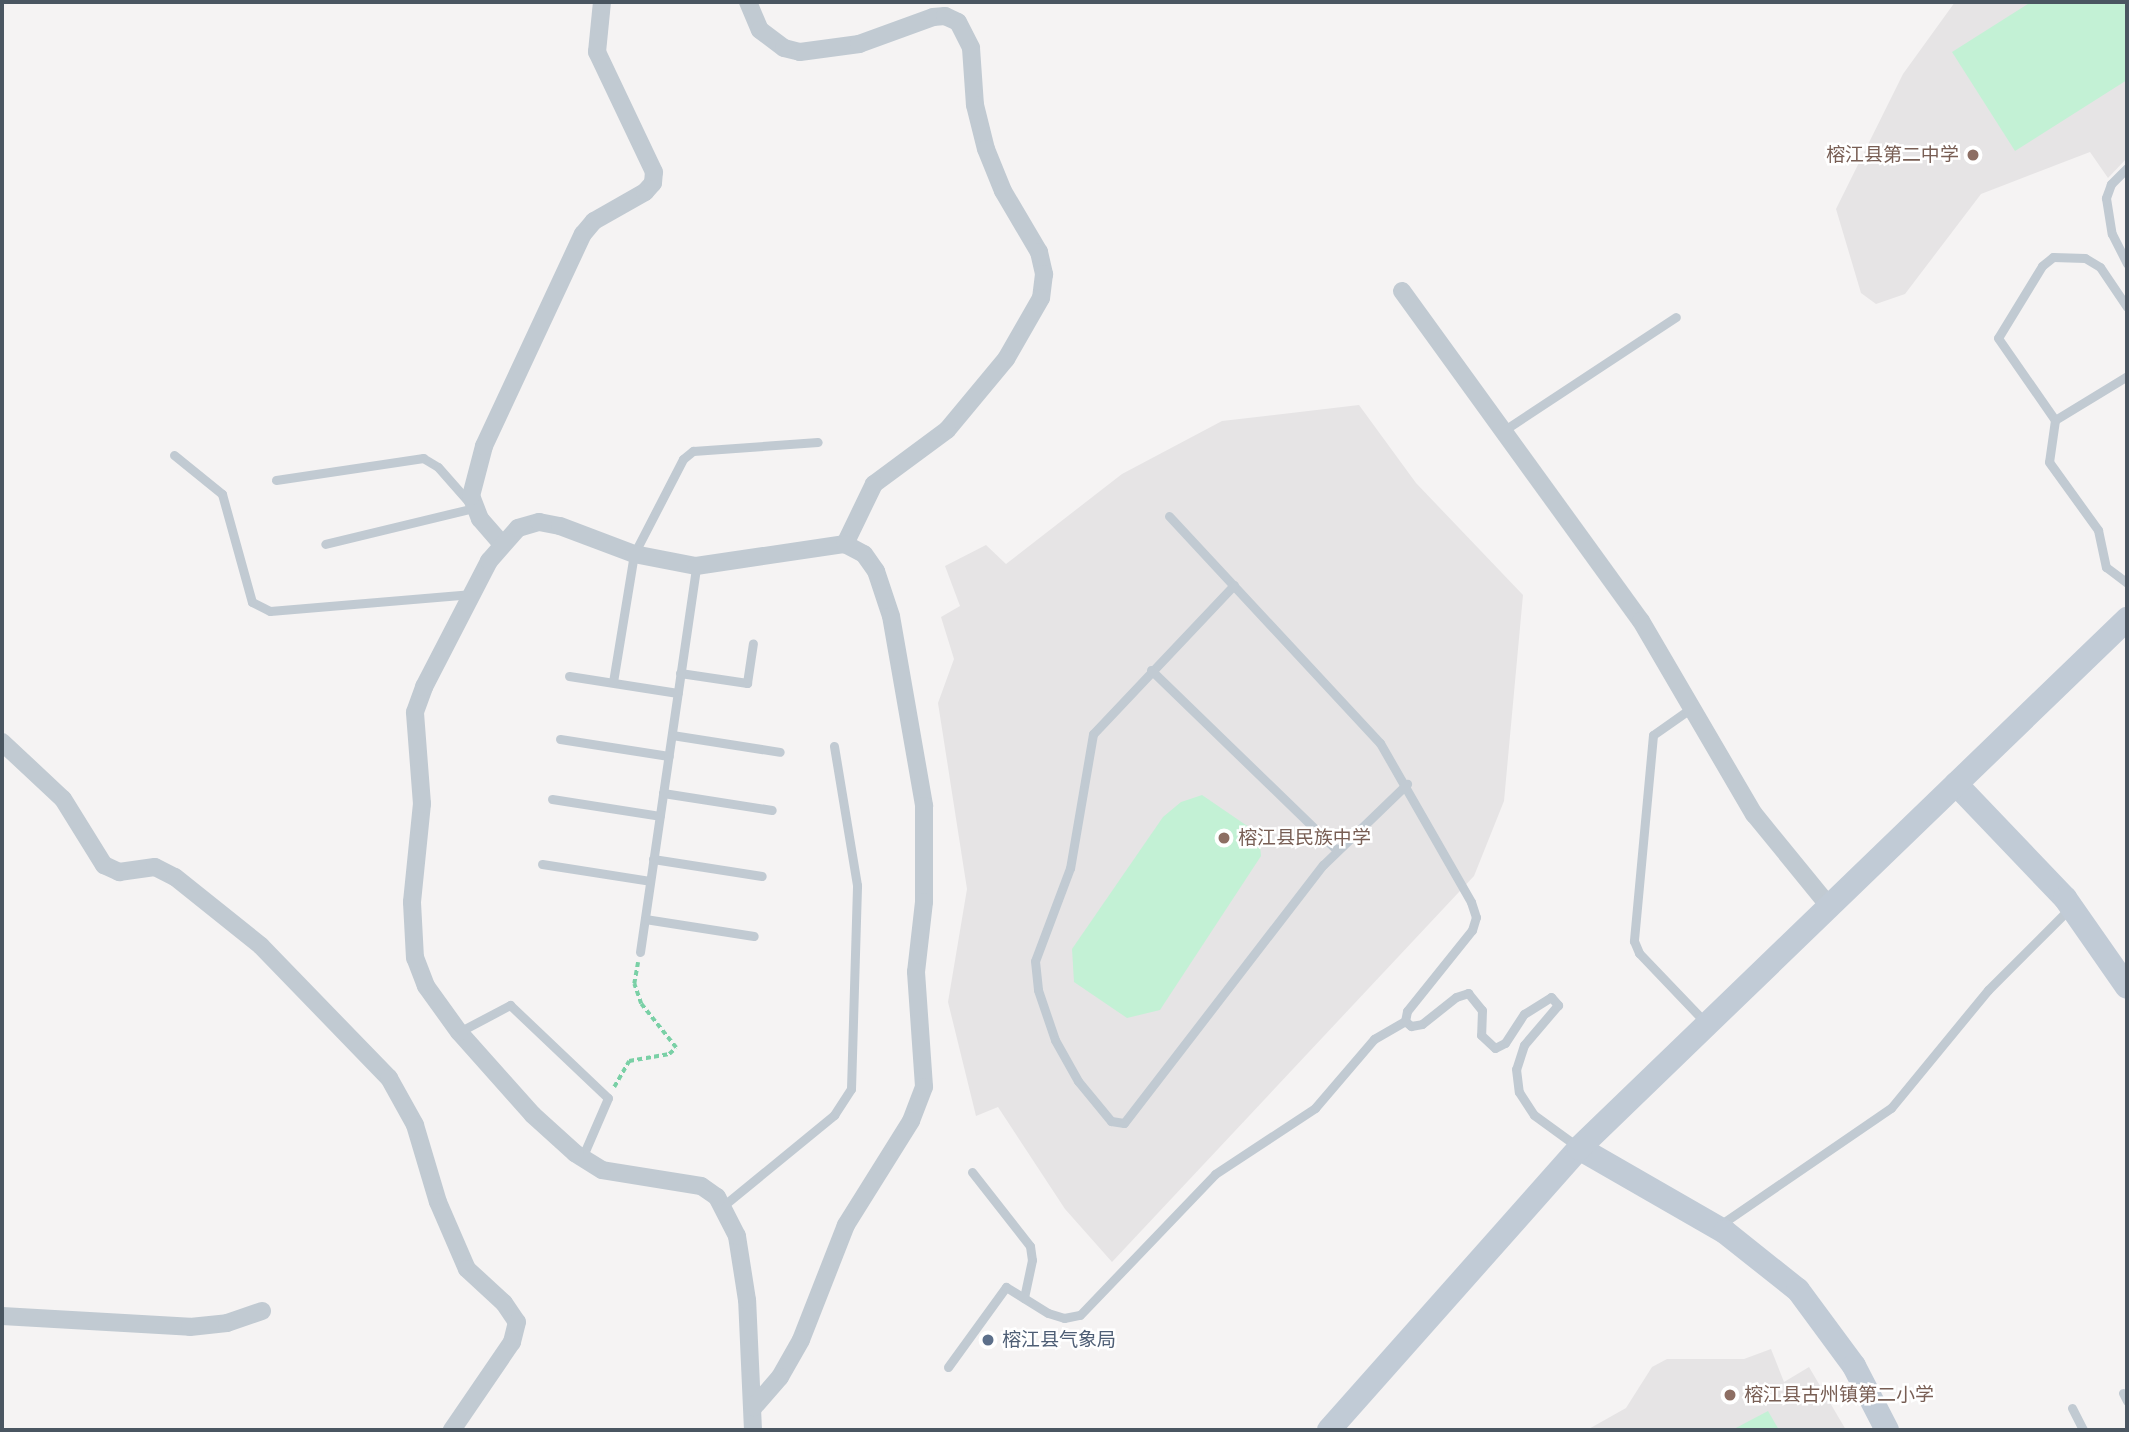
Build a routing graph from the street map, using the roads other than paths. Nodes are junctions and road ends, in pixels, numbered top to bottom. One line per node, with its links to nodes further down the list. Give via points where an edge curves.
1 (602, 2): 14 (street, via 597,52 654,172 653,183 594,221 583,234 484,446 472,482)
2 (748, 2): 18 (street, via 760,30 784,48 800,52 859,44 933,17 946,16 958,22 971,48 975,106 986,149 1003,191 1039,252 1044,274 1041,298 1006,359 947,430 874,484)
3 (2127, 168): 4 (lane, via 2111,184 2106,198 2112,234)
4 (2127, 263)
5 (1402, 292): 10 (street)
6 (2127, 307): 9 (lane, via 2100,267 2085,258 2053,257 2042,266 2023,302 2002,328 2001,348)
7 (1676, 317): 10 (lane)
8 (2127, 376): 9 (lane)
9 (2055, 420): 21 (lane, via 2049,462 2098,530 2106,567)
10 (1503, 431): 31 (street, via 1641,621)
11 (818, 442): 19 (lane, via 693,451 683,458)
12 (174, 455): 23 (lane, via 222,494 252,603 270,611)
13 (276, 480): 14 (lane, via 423,458 438,467)
14 (474, 508): 16 (street); 17 (lane)
15 (1169, 516): 22 (lane)
16 (501, 543): 19 (street, via 518,528 539,523 560,526); 23 (street)
17 (325, 544)
18 (845, 544): 20 (street); 67 (street, via 864,554 876,571 891,616 918,758 926,852 916,972 925,1087 911,1121 846,1225 801,1340 780,1377)
19 (634, 554): 20 (street); 29 (lane)
20 (696, 566): 27 (lane)
21 (2127, 583)
22 (1234, 585): 26 (lane); 38 (lane, via 1357,716)
23 (472, 594): 57 (street, via 415,712 421,839 411,930 426,986)
24 (2127, 619): 39 (main road)
25 (753, 643): 27 (lane, via 747,683)
26 (1151, 670): 44 (lane); 44 (lane, via 1093,734 1070,868 1035,961 1038,990 1055,1040 1078,1081 1111,1121 1124,1122)
27 (680, 673): 30 (lane)
28 (569, 676): 29 (lane)
29 (612, 682): 30 (lane)
30 (678, 693): 32 (lane)
31 (1690, 709): 49 (street, via 1754,814); 56 (lane, via 1653,734 1634,941 1639,953)
32 (672, 735): 36 (lane); 37 (lane)
33 (560, 739): 37 (lane)
34 (2, 742): 69 (street, via 64,799 104,865 119,872 155,867 175,877 261,946 389,1078 415,1125 438,1202 467,1269 504,1303 517,1322 512,1342)
35 (834, 746): 61 (lane, via 857,885 851,1088 834,1115)
36 (780, 752)
37 (668, 756): 40 (lane)
38 (1407, 784): 44 (lane); 55 (lane, via 1476,917 1472,930 1407,1011)
39 (1956, 784): 49 (main road); 50 (main road, via 2012,838)
40 (663, 793): 42 (lane); 43 (lane)
41 (552, 799): 43 (lane)
42 (772, 810)
43 (660, 816): 45 (lane)
44 (1338, 850)
45 (653, 859): 47 (lane); 48 (lane)
46 (542, 864): 48 (lane)
47 (762, 876)
48 (650, 881): 51 (lane)
49 (1829, 906): 56 (main road)
50 (2071, 906): 54 (main road); 62 (lane, via 1988,990 1891,1108)
51 (645, 919): 52 (lane); 53 (lane)
52 (754, 936)
53 (640, 952)
54 (2127, 987)
55 (1405, 1021): 58 (lane, via 1411,1026 1422,1024 1455,997 1468,993 1482,1010 1480,1035 1485,1044 1495,1048 1505,1043 1524,1014 1551,997 1558,1005 1524,1045 1516,1069 1519,1092 1534,1115); 63 (lane, via 1374,1039 1320,1104 1215,1174 1080,1315 1064,1318)
56 (1706, 1024): 58 (main road)
57 (459, 1032): 59 (street, via 533,1115); 59 (lane, via 510,1005 608,1098)
58 (1579, 1148): 62 (main road); 71 (main road)
59 (582, 1158): 61 (street, via 630,1178 701,1186)
60 (972, 1172): 63 (lane, via 1030,1246 1032,1260)
61 (723, 1206): 67 (street, via 737,1237 747,1300)
62 (1716, 1227): 72 (main road, via 1763,1258 1806,1298 1854,1366)
63 (1024, 1298): 66 (lane, via 1006,1287)
64 (262, 1311): 65 (street, via 227,1323 190,1326)
65 (2, 1316)
66 (948, 1367)
67 (754, 1407): 70 (street)
68 (2072, 1408): 73 (lane)
69 (453, 1430)
70 (753, 1430)
71 (1329, 1430)
72 (1887, 1430)
73 (2083, 1430)

